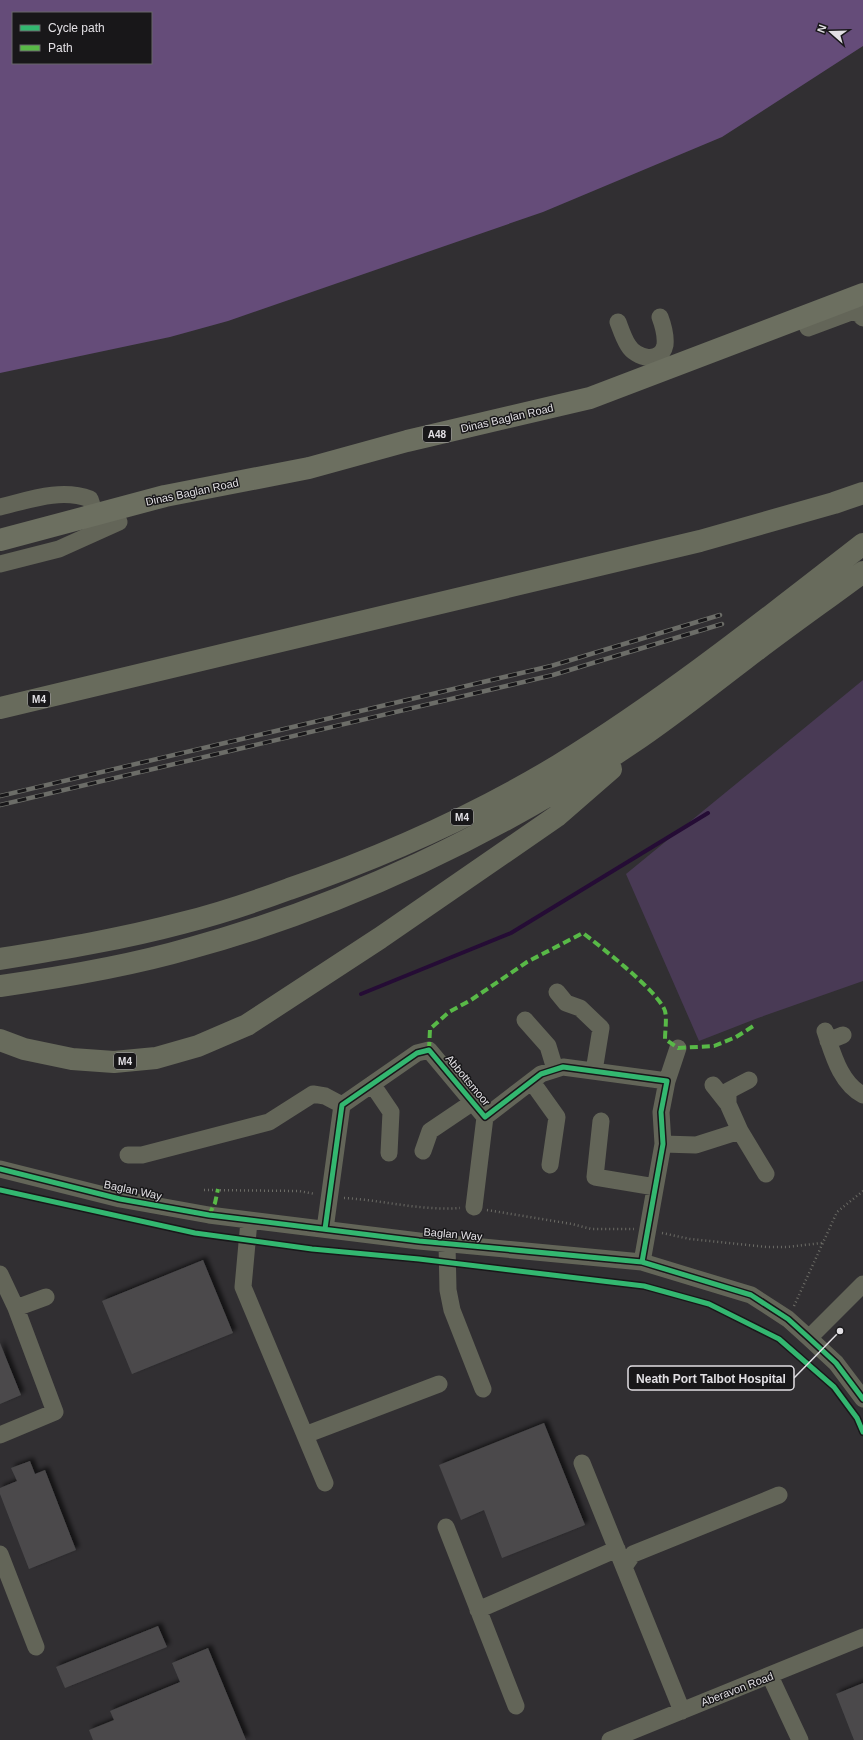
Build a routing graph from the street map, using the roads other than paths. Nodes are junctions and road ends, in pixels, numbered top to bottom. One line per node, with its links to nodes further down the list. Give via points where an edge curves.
1 (863, 294): 3 (main road, Dinas Baglan Road / A48)
2 (660, 317): 6 (street, via 665,345 659,354)
3 (803, 317): 4 (street, via 808,328 851,312 858,313); 6 (main road, Dinas Baglan Road / A48)
4 (863, 318)
5 (618, 322): 6 (street, via 628,346 644,358)
6 (658, 363): 9 (main road, Dinas Baglan Road / A48, via 590,398 407,441 309,468 165,496)
7 (863, 493): 16 (highway, M4, via 700,542)
8 (0, 507): 9 (street, via 56,494 79,494 90,499)
9 (95, 514): 11 (main road, Dinas Baglan Road / A48)
10 (119, 522): 13 (street, via 59,549)
11 (0, 540)
12 (863, 544): 17 (highway, M4, via 693,674 620,726 556,766 478,809 412,841 338,872 260,900 183,923 106,941)
13 (0, 564)
14 (863, 572): 15 (highway, M4)
15 (692, 699): 18 (highway, M4, via 632,743 488,829 345,896 191,948 111,967); 22 (highway, M4, via 557,816 380,938 247,1025 198,1046 156,1058 114,1062 72,1059 24,1050)
16 (0, 708)
17 (0, 959)
18 (0, 986)
19 (557, 992): 25 (street, via 566,1004 580,1008 601,1028)
20 (525, 1020): 24 (street, via 548,1046)
21 (832, 1036): 31 (street, via 840,1071 853,1090)
22 (0, 1040)
23 (678, 1048): 27 (street)
24 (555, 1069): 25 (street, Abbottsmoor, via 563,1067); 28 (street, Abbottsmoor, via 541,1074)
25 (594, 1071): 27 (street, Abbottsmoor)
26 (749, 1080): 33 (street, via 728,1091)
27 (667, 1081): 38 (street, via 661,1112)
28 (532, 1082): 35 (street, Abbottsmoor); 42 (street, via 557,1117)
29 (372, 1084): 32 (street, Abbottsmoor, via 417,1053 429,1050); 34 (street, Abbottsmoor); 40 (street, via 391,1112)
30 (713, 1085): 33 (street)
31 (863, 1095)
32 (473, 1102): 35 (street, Abbottsmoor); 39 (street, via 430,1131)
33 (728, 1104): 37 (street)
34 (342, 1105): 41 (street, via 325,1096 313,1094 269,1122 142,1155); 48 (street)
35 (485, 1117): 46 (street)
36 (601, 1121): 45 (street, via 595,1177)
37 (740, 1131): 38 (street, via 696,1145); 44 (street)
38 (663, 1144): 45 (street)
39 (423, 1151)
40 (389, 1153)
41 (128, 1156)
42 (550, 1165)
43 (0, 1169): 47 (street, Baglan Way, via 120,1199)
44 (766, 1174)
45 (655, 1186): 50 (street)
46 (474, 1208)
47 (249, 1221): 48 (street, Baglan Way); 60 (street, via 243,1287)
48 (325, 1229): 49 (street, Baglan Way)
49 (448, 1244): 50 (street, Baglan Way); 57 (street, via 448,1290 452,1310)
50 (642, 1262): 55 (street, Baglan Way, via 752,1295 788,1319)
51 (0, 1274): 54 (street)
52 (863, 1284): 55 (street)
53 (46, 1297): 54 (street)
54 (16, 1308): 59 (street, via 55,1412)
55 (809, 1338): 58 (street, Baglan Way, via 836,1363)
56 (439, 1384): 60 (street)
57 (482, 1389)
58 (863, 1399)
59 (0, 1435)
60 (305, 1435): 62 (street)
61 (582, 1463): 65 (street)
62 (325, 1483)
63 (779, 1495): 67 (street, via 633,1554)
64 (446, 1527): 68 (street)
65 (617, 1549): 67 (street); 68 (street)
66 (0, 1554): 70 (street)
67 (624, 1567): 73 (street)
68 (478, 1610): 72 (street)
69 (863, 1637): 71 (street, Aberavon Road)
70 (36, 1647)
71 (770, 1676): 73 (street, Aberavon Road); 75 (street)
72 (516, 1706)
73 (682, 1710): 74 (street, Aberavon Road)
74 (610, 1740)
75 (800, 1740)

